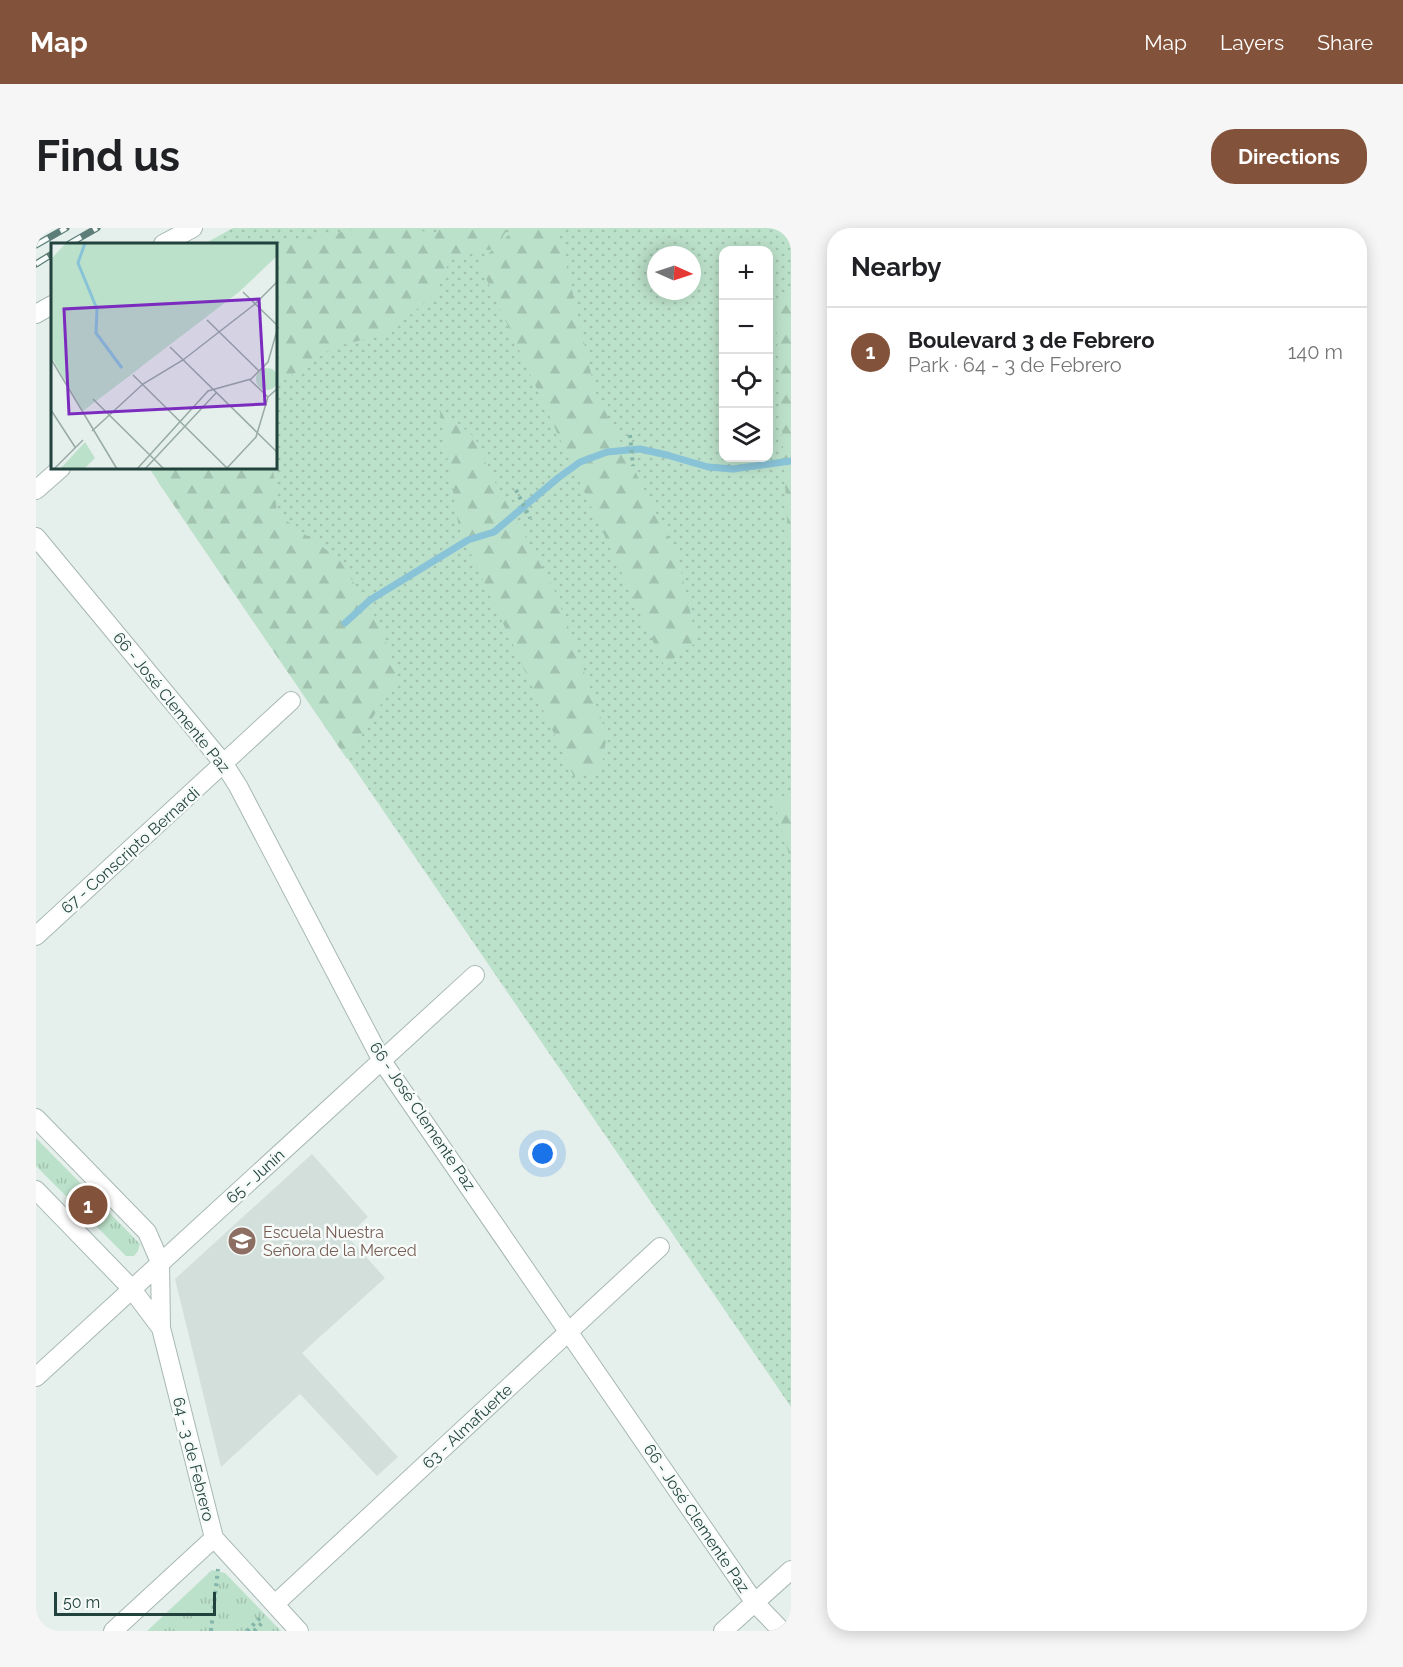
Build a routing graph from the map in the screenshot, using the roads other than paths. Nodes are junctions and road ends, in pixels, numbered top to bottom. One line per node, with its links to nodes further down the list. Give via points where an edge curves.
1 (193, 228): 2 (street)
2 (165, 243)
3 (51, 306): 4 (street)
4 (36, 314)
5 (59, 470): 6 (street)
6 (36, 490)
7 (36, 537): 9 (street, 66 - José Clemente Paz)
8 (291, 701): 9 (street, 67 - Conscripto Bernardi)
9 (224, 764): 10 (street, 67 - Conscripto Bernardi); 12 (street, 66 - José Clemente Paz)
10 (36, 936)
11 (475, 975): 12 (street, 65 - Junín)
12 (382, 1061): 16 (street, 65 - Junín); 19 (street, 66 - José Clemente Paz)
13 (36, 1118): 16 (street, 64 - 3 de Febrero, via 147,1232)
14 (36, 1190): 17 (street, 64 - 3 de Febrero)
15 (660, 1247): 19 (street, 63 - Almafuerte)
16 (160, 1262): 17 (street, 65 - Junín); 18 (street, 64 - 3 de Febrero)
17 (132, 1288): 18 (street, 64 - 3 de Febrero); 20 (street, 65 - Junín)
18 (161, 1328): 21 (street, 64 - 3 de Febrero)
19 (570, 1331): 23 (street, 66 - José Clemente Paz); 24 (street, 63 - Almafuerte)
20 (36, 1377)
21 (217, 1541): 24 (street, 64 - 3 de Febrero); 25 (street)
22 (791, 1570): 23 (street)
23 (755, 1603): 27 (street); 28 (street, 66 - José Clemente Paz)
24 (275, 1604): 26 (street, 64 - 3 de Febrero)
25 (113, 1631)
26 (299, 1631)
27 (723, 1631)
28 (782, 1631)

